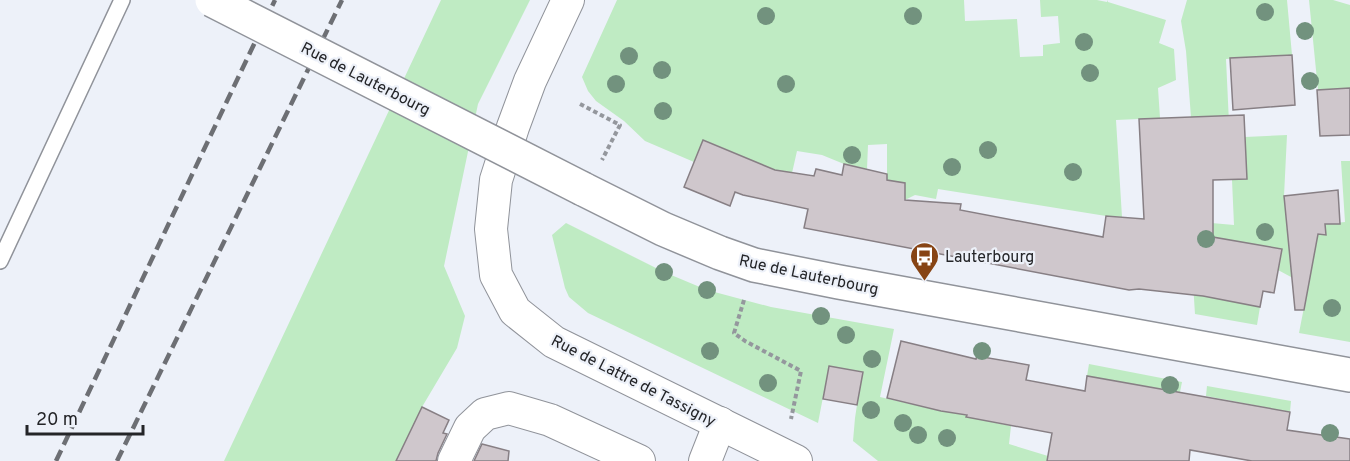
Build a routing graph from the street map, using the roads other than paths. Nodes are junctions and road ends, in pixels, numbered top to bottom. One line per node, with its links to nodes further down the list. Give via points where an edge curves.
1 (122, 0): 4 (lane)
2 (212, 0): 5 (street, Rue de Lauterbourg, bridge, via 592,176 663,230 754,265)
3 (568, 0): 6 (street, Rue de Lattre de Tassigny, via 530,81 496,180 490,229 496,275 515,311 554,342)
4 (0, 261)
5 (1350, 375)
6 (720, 423): 8 (street, Rue de Lattre de Tassigny); 10 (street)
7 (625, 458): 9 (street, via 550,420 509,408 486,414 470,428)
8 (790, 458)
9 (454, 461)
10 (705, 461)

